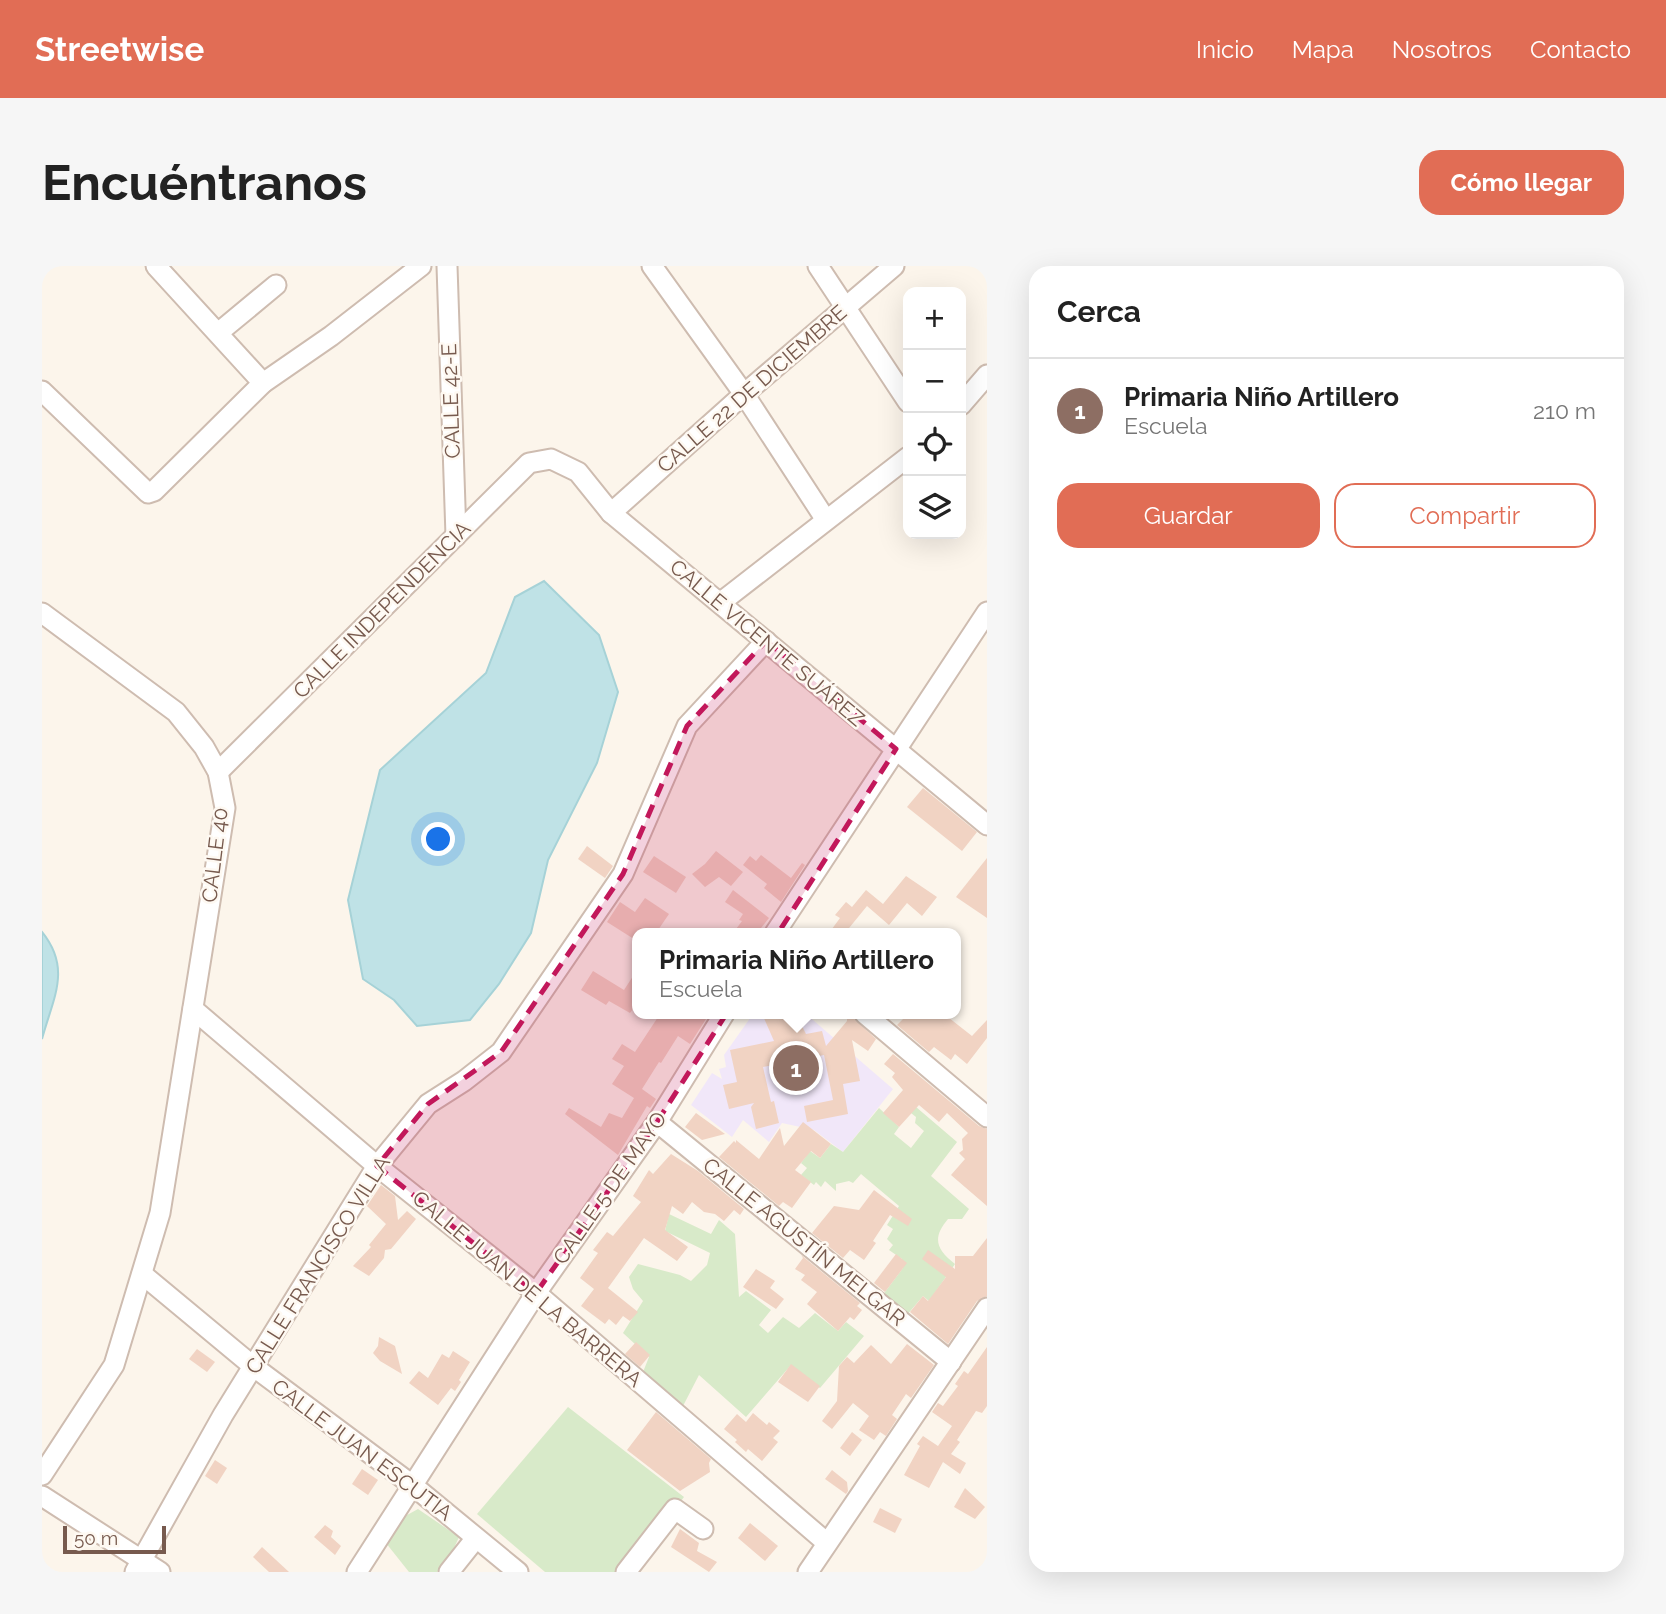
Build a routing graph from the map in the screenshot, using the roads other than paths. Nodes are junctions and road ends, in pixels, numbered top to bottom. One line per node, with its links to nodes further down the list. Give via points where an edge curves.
1 (156, 266): 9 (street)
2 (421, 266): 11 (street)
3 (447, 266): 20 (street, CALLE 42-E)
4 (652, 266): 13 (street)
5 (818, 266): 8 (street)
6 (894, 266): 8 (street, CALLE 22 DE DICIEMBRE)
7 (276, 285): 9 (street)
8 (845, 308): 13 (street, CALLE 22 DE DICIEMBRE); 14 (street)
9 (218, 333): 11 (street)
10 (987, 375): 15 (street)
11 (263, 383): 12 (street, via 148,493)
12 (42, 391)
13 (744, 394): 18 (street, CALLE 22 DE DICIEMBRE); 19 (street)
14 (903, 395)
15 (966, 399)
16 (551, 460): 18 (street, CALLE VICENTE SUÁREZ, via 578,472); 20 (street, CALLE INDEPENDENCIA, via 529,463)
17 (903, 461): 19 (street)
18 (611, 513): 21 (street, CALLE VICENTE SUÁREZ)
19 (826, 520): 21 (street)
20 (456, 536): 26 (street, CALLE INDEPENDENCIA)
21 (720, 603): 24 (street, CALLE VICENTE SUÁREZ)
22 (987, 612): 25 (street)
23 (42, 613): 26 (street, CALLE 40, via 176,712)
24 (766, 641): 25 (street, CALLE VICENTE SUÁREZ); 34 (street, CALLE FRANCISCO VILLA, via 687,726 623,874 500,1052 428,1104)
25 (896, 749): 27 (street, CALLE VICENTE SUÁREZ); 28 (street)
26 (218, 772): 29 (street, CALLE 40, via 225,808)
27 (987, 825)
28 (778, 928)
29 (193, 1009): 34 (street, CALLE JUAN DE LA BARRERA); 35 (street, via 160,1213)
30 (721, 1019): 33 (street, CALLE 5 DE MAYO)
31 (871, 1019): 32 (street)
32 (987, 1117)
33 (657, 1122): 36 (street, CALLE 5 DE MAYO); 38 (street, CALLE AGUSTÍN MELGAR)
34 (377, 1166): 36 (street, CALLE JUAN DE LA BARRERA); 39 (street, CALLE FRANCISCO VILLA)
35 (142, 1274): 39 (street, CALLE JUAN ESCUTIA); 40 (street, via 114,1365)
36 (536, 1293): 41 (street, CALLE 5 DE MAYO); 45 (street, CALLE JUAN DE LA BARRERA)
37 (987, 1308): 38 (street)
38 (951, 1363): 45 (street)
39 (254, 1367): 41 (street, CALLE JUAN ESCUTIA); 46 (street, CALLE FRANCISCO VILLA)
40 (42, 1475)
41 (411, 1484): 44 (street, CALLE JUAN ESCUTIA); 48 (street, CALLE 5 DE MAYO)
42 (42, 1496): 46 (street)
43 (703, 1529): 51 (street, via 675,1508)
44 (476, 1538): 49 (street); 50 (street, CALLE JUAN ESCUTIA)
45 (827, 1543): 52 (street)
46 (139, 1566): 47 (street)
47 (160, 1572)
48 (356, 1572)
49 (449, 1572)
50 (518, 1572)
51 (626, 1572)
52 (808, 1572)

